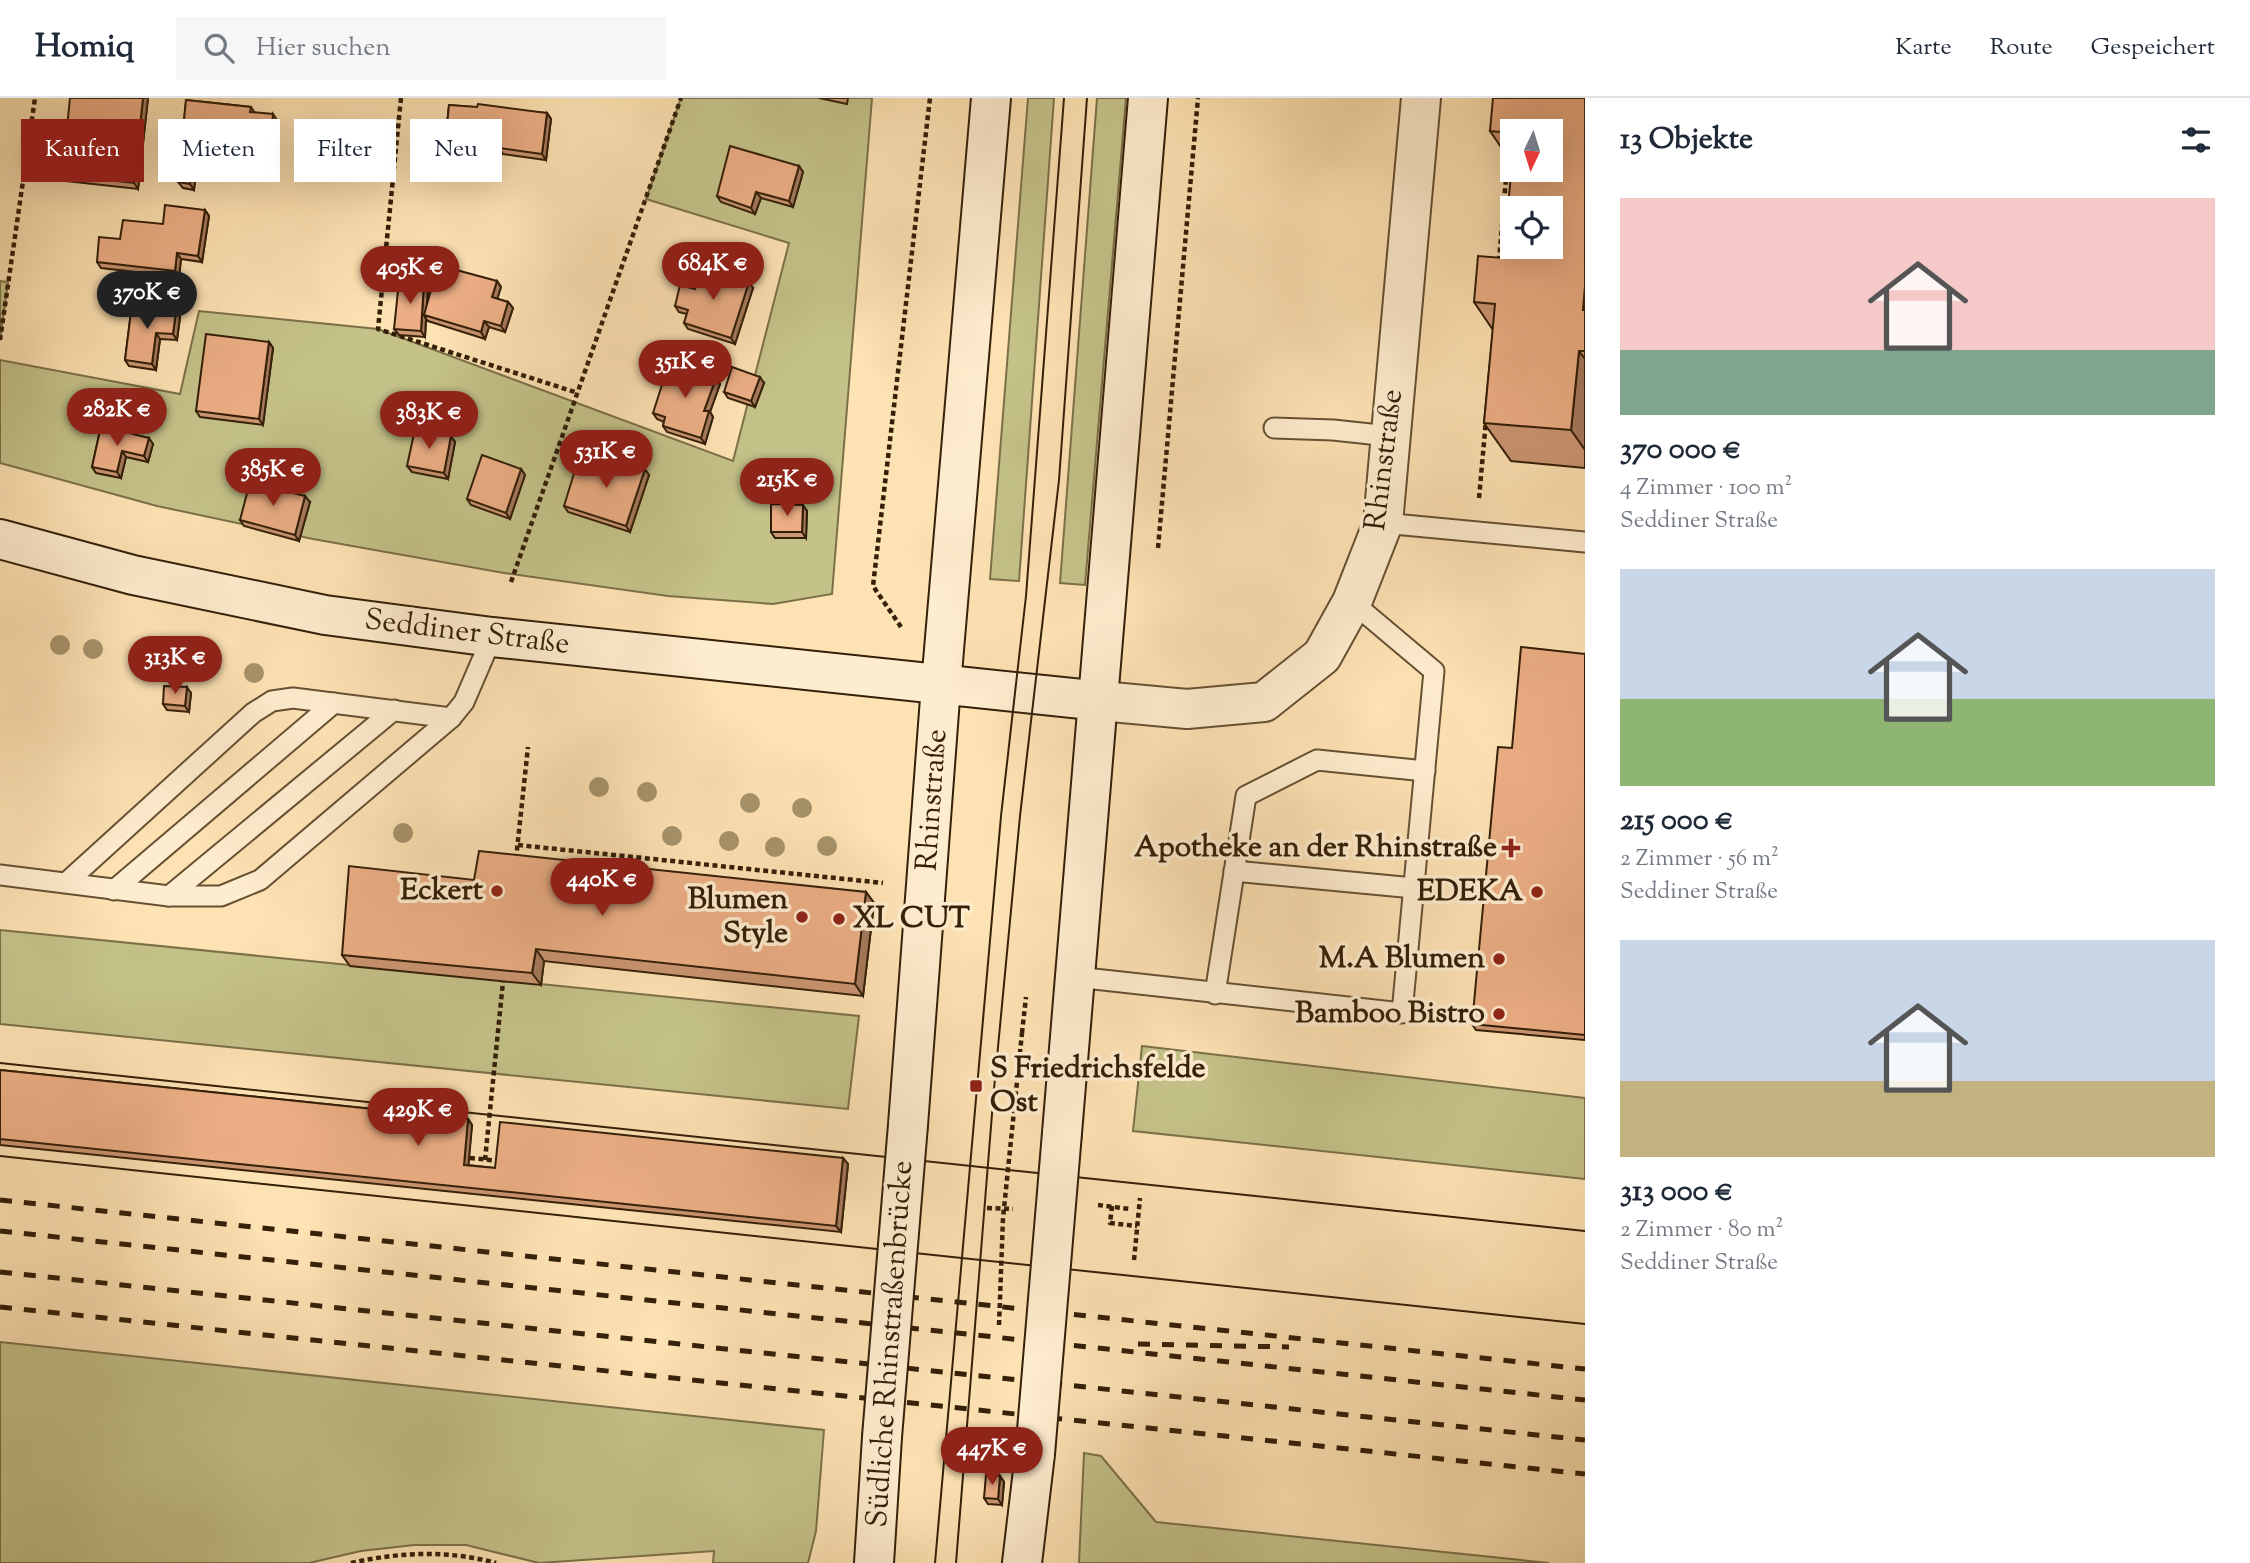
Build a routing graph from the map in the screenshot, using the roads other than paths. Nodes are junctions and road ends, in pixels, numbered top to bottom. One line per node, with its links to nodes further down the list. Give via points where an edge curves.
1 (990, 98): 11 (main road, Rhinstraße)
2 (1148, 98): 12 (main road)
3 (1421, 98): 5 (main road, Rhinstraße)
4 (1274, 428): 5 (lane)
5 (1389, 436): 6 (main road, Rhinstraße)
6 (1384, 523): 8 (lane); 9 (main road, Rhinstraße)
7 (0, 539): 10 (main road, Seddiner Straße, via 134,575 325,615)
8 (1585, 541)
9 (1352, 602): 12 (main road, Rhinstraße, via 1322,656 1265,702 1187,709); 16 (lane, via 1434,671)
10 (492, 637): 11 (main road, Seddiner Straße); 15 (lane, via 464,702)
11 (941, 685): 12 (main road, Rhinstraße); 25 (main road, Rhinstraße)
12 (1101, 701): 23 (main road)
13 (334, 703): 14 (lane); 19 (lane, via 293,698 272,701 253,713); 21 (lane)
14 (394, 710): 15 (lane); 22 (lane)
15 (450, 718): 22 (lane, via 260,880 221,896)
16 (1425, 771): 17 (lane, via 1317,760 1246,796); 20 (lane)
17 (1234, 871): 20 (lane); 24 (lane)
18 (0, 875): 19 (lane)
19 (67, 882): 21 (lane)
20 (1413, 888): 24 (lane, via 1402,1013)
21 (114, 890): 22 (lane)
22 (169, 896)
23 (1076, 977): 24 (lane); 27 (main road, bridge)
24 (1215, 993)
25 (908, 1125): 26 (main road, Südliche Rhinstraßenbrücke, bridge)
26 (874, 1563)
27 (1022, 1563)

